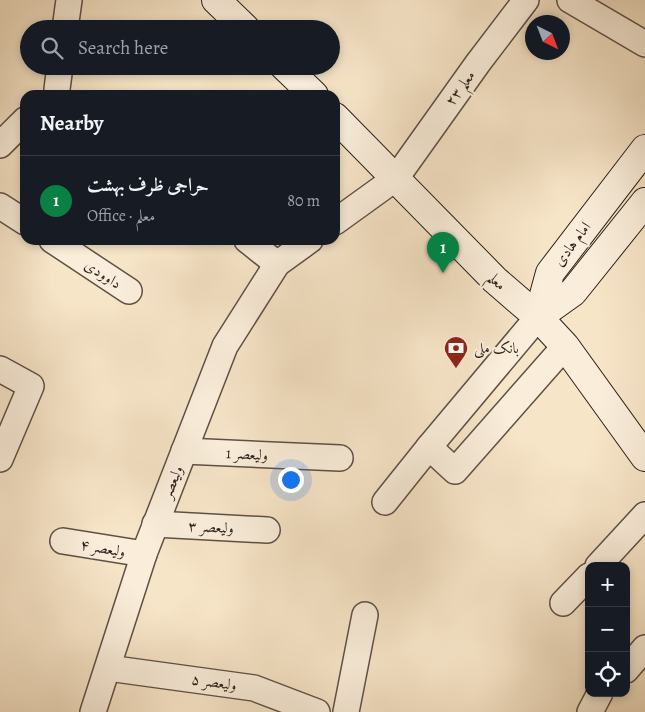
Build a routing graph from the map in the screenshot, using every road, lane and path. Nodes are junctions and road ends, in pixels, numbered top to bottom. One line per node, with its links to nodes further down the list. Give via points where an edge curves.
1 (69, 0): 5 (street)
2 (216, 0): 6 (main road)
3 (526, 0): 14 (street, معلم ۲۳)
4 (570, 0): 7 (street)
5 (66, 20)
6 (237, 20)
7 (645, 44)
8 (293, 75): 9 (main road)
9 (309, 90)
10 (340, 122): 14 (main road, معلم)
11 (20, 125): 12 (street)
12 (0, 145)
13 (645, 149): 24 (main road, امام هادی, via 550,273)
14 (396, 178): 17 (street, معلم ۲۳); 24 (main road, معلم, via 495,280)
15 (645, 202): 24 (main road, امام هادی, via 572,292)
16 (0, 206): 18 (street)
17 (340, 218)
18 (20, 219)
19 (60, 245): 23 (street, داوودی)
20 (253, 245): 22 (street)
21 (303, 245): 22 (street)
22 (277, 264): 28 (street, ولیعصر, via 225,346)
23 (129, 291)
24 (538, 317): 25 (main road, معلم); 27 (street)
25 (565, 346): 27 (street, via 455,471); 29 (main road, معلم)
26 (0, 369): 31 (street, via 31,386)
27 (429, 446): 32 (street)
28 (184, 451): 30 (street, ولیعصر 1); 34 (street, ولیعصر)
29 (645, 457)
30 (340, 458)
31 (0, 459)
32 (385, 502)
33 (645, 515): 38 (street)
34 (155, 524): 35 (street, ولیعصر ۳); 37 (street, ولیعصر)
35 (267, 530)
36 (63, 540): 37 (street, ولیعصر ۴)
37 (144, 554): 44 (street, ولیعصر)
38 (602, 562)
39 (585, 580): 40 (street)
40 (563, 603)
41 (365, 615): 48 (street)
42 (645, 648): 43 (street)
43 (630, 665)
44 (108, 668): 46 (street, ولیعصر); 47 (street, ولیعصر ۵, via 254,688)
45 (598, 697): 49 (street)
46 (93, 712)
47 (317, 712)
48 (346, 712)
49 (590, 712)

